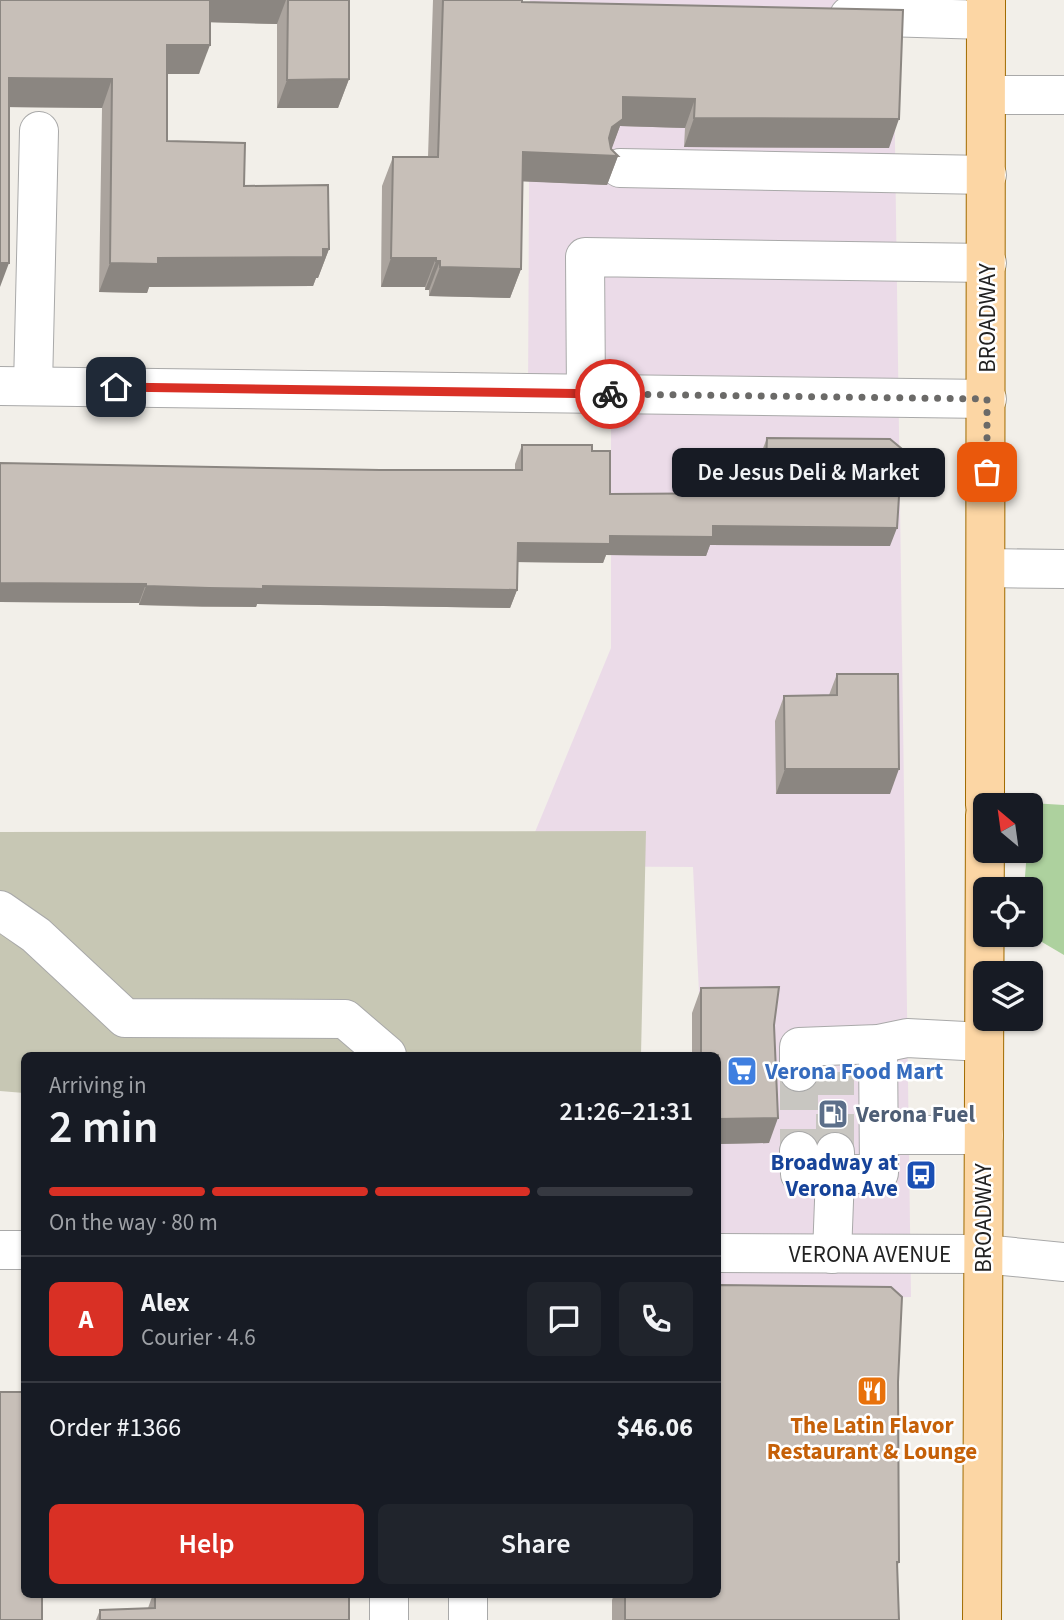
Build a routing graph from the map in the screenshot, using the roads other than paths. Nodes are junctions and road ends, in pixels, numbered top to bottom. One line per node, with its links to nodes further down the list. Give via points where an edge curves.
1 (986, 10): 2 (street); 3 (main road, BROADWAY)
2 (814, 14)
3 (987, 95): 4 (street); 7 (main road, BROADWAY)
4 (1064, 95)
5 (39, 131): 9 (street)
6 (620, 168): 7 (street)
7 (987, 175): 8 (main road, BROADWAY)
8 (987, 263): 10 (street, via 584,257); 11 (main road, BROADWAY)
9 (17, 386): 10 (street)
10 (586, 394): 11 (street)
11 (987, 399): 12 (main road, BROADWAY)
12 (987, 568): 13 (street); 14 (main road, BROADWAY)
13 (1064, 569)
14 (985, 793)
15 (985, 863): 17 (main road, BROADWAY)
16 (0, 910): 19 (street, via 36,935 125,1018 345,1020)
17 (984, 1042): 18 (street, via 907,1038); 22 (main road, BROADWAY)
18 (878, 1044): 20 (street); 21 (street)
19 (383, 1052)
20 (823, 1063)
21 (879, 1135): 22 (street); 26 (street, via 878,1173 823,1159)
22 (984, 1135): 27 (main road, BROADWAY)
23 (0, 1250): 24 (street)
24 (21, 1250)
25 (721, 1253): 26 (street, VERONA AVENUE)
26 (832, 1254): 27 (street, VERONA AVENUE)
27 (983, 1254): 28 (street, VERONA AVENUE); 33 (main road, BROADWAY)
28 (1064, 1262)
29 (389, 1598): 31 (street)
30 (468, 1598): 32 (street)
31 (389, 1620)
32 (468, 1620)
33 (982, 1620)

